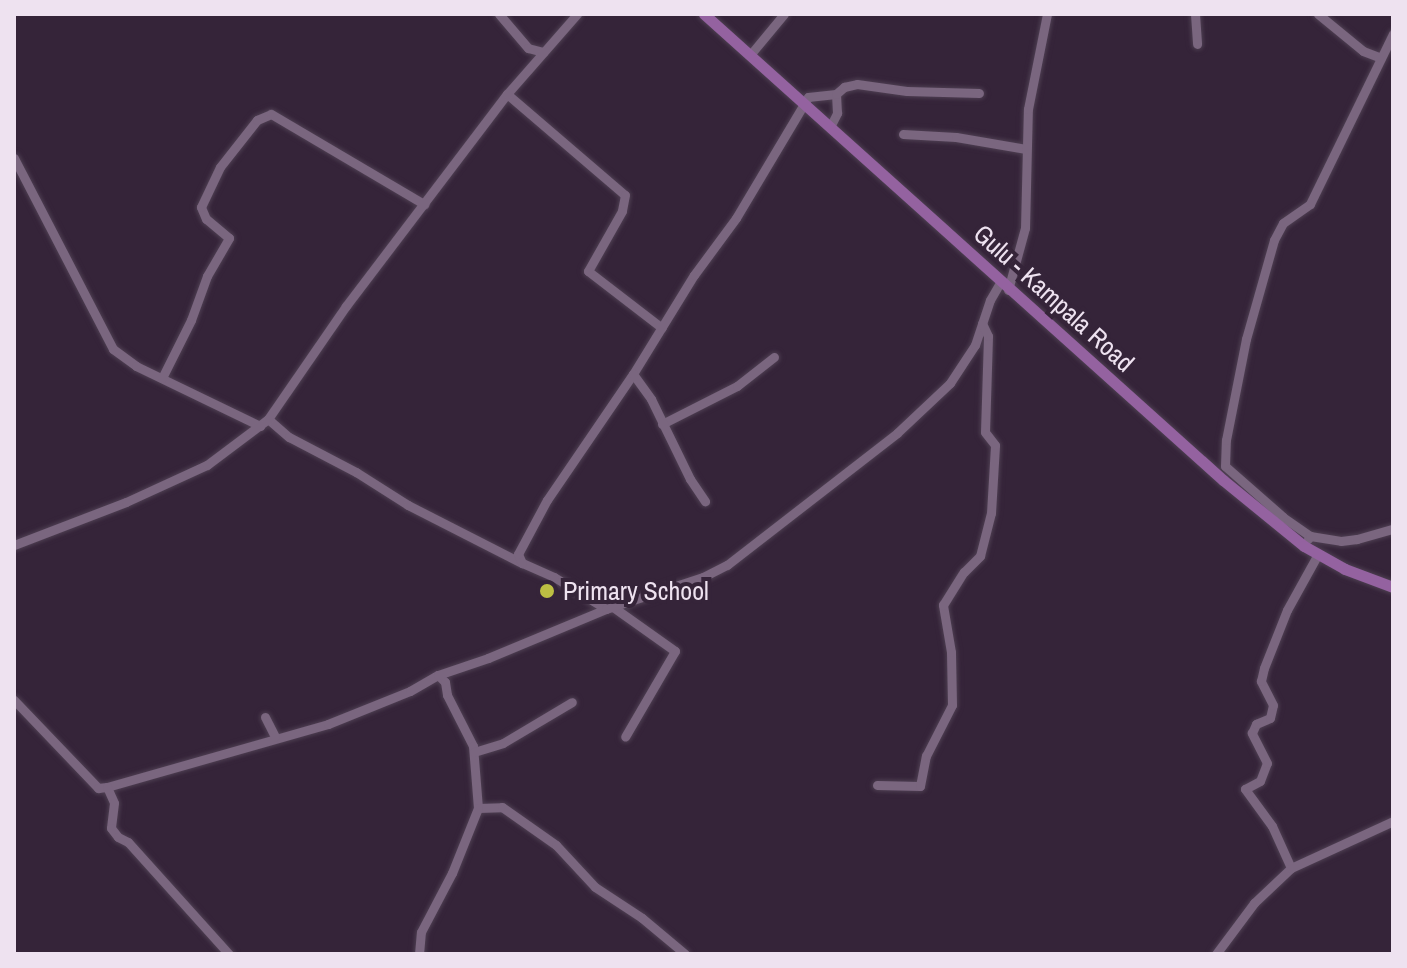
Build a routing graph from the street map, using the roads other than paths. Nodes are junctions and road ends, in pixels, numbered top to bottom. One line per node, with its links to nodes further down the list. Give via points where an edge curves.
1 (499, 14): 10 (street, via 528,48)
2 (577, 14): 10 (street)
3 (704, 14): 11 (main road, Gulu - Kampala Road)
4 (784, 14): 11 (street)
5 (1195, 14): 9 (street)
6 (1318, 14): 12 (street, via 1363,51)
7 (1044, 15): 19 (street)
8 (1393, 34): 12 (street)
9 (1197, 44)
10 (543, 52): 14 (street)
11 (750, 55): 16 (main road, Gulu - Kampala Road)
12 (1381, 58): 32 (street, via 1310,204 1283,223 1274,240 1246,339 1223,455 1229,470)
13 (979, 93): 15 (street, via 857,84)
14 (507, 94): 21 (street); 24 (street, via 625,195 622,211 588,271)
15 (836, 94): 16 (street, via 808,97); 17 (street, via 837,113)
16 (804, 104): 17 (main road, Gulu - Kampala Road); 24 (street)
17 (830, 127): 22 (main road, Gulu - Kampala Road)
18 (903, 134): 19 (street)
19 (1026, 149): 22 (street, via 1025,228)
20 (14, 158): 27 (street, via 113,349)
21 (424, 204): 27 (street, via 271,114 257,120 220,167 201,207 206,219 229,238); 28 (street)
22 (1004, 287): 23 (street); 32 (main road, Gulu - Kampala Road)
23 (982, 323): 38 (street, via 975,345 950,383 897,433 727,565); 47 (street, via 988,336 985,432 995,445 991,513 980,556 943,605 952,705 926,756 920,786)
24 (662, 328): 26 (street)
25 (774, 357): 29 (street, via 737,386)
26 (633, 374): 29 (street); 35 (street, via 522,542)
27 (162, 378): 28 (street)
28 (264, 422): 33 (street, via 207,465); 35 (street)
29 (662, 424): 30 (street)
30 (705, 501)
31 (1393, 529): 32 (street, via 1341,541)
32 (1307, 541): 34 (main road, Gulu - Kampala Road)
33 (14, 545)
34 (1318, 554): 36 (main road, Gulu - Kampala Road); 51 (street, via 1287,610 1264,668 1261,681 1273,705 1270,718 1256,724 1252,733 1267,763 1260,781 1245,789 1272,826)
35 (522, 563): 37 (street)
36 (1393, 587)
37 (578, 595): 38 (street); 39 (street)
38 (609, 608): 39 (street); 45 (street, via 675,651)
39 (589, 616): 40 (street)
40 (442, 678): 44 (street, via 328,724); 46 (street)
41 (14, 700): 48 (street, via 98,788)
42 (572, 702): 46 (street, via 503,743)
43 (265, 717): 44 (street)
44 (275, 737): 48 (street)
45 (625, 737)
46 (474, 752): 49 (street)
47 (877, 785)
48 (107, 787): 52 (street, via 114,803 111,828)
49 (478, 808): 53 (street, via 421,932); 54 (street, via 502,807 556,845 595,887)
50 (1393, 821): 51 (street)
51 (1291, 868): 55 (street, via 1254,903)
52 (229, 954)
53 (419, 954)
54 (685, 954)
55 (1216, 954)

